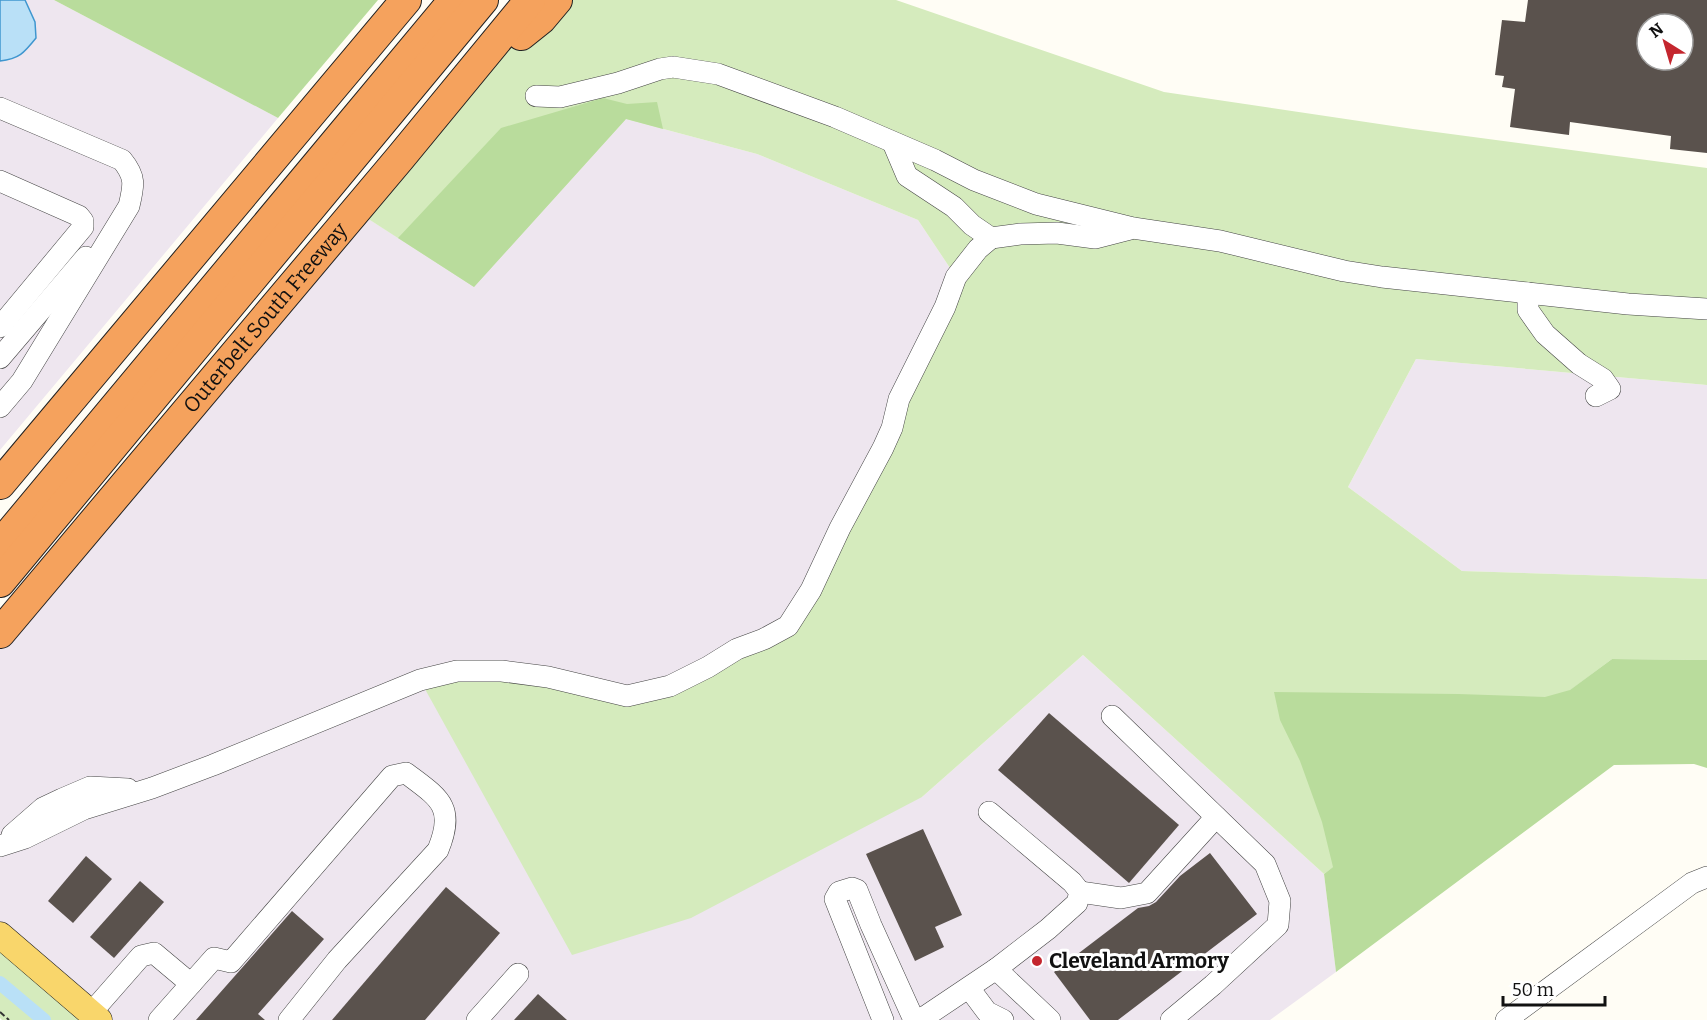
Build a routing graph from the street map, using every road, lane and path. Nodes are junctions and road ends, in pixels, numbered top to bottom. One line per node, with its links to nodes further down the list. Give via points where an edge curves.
1 (406, 0): 18 (highway)
2 (454, 0): 19 (highway)
3 (483, 0): 20 (highway)
4 (538, 7): 21 (highway, Outerbelt South Freeway, via 469,76)
5 (536, 96): 7 (street, via 560,97 660,69 691,69 749,85)
6 (0, 108): 9 (street, via 122,160 131,171 134,185)
7 (893, 143): 10 (street, via 1036,204); 11 (street, via 907,176)
8 (0, 181): 14 (street, via 80,216 83,221 83,227)
9 (129, 206): 15 (street); 17 (street, via 22,381)
10 (1133, 228): 11 (street, via 1095,238 1020,234); 12 (street, via 1220,241 1344,271)
11 (991, 238): 25 (street, via 956,277 945,308 899,399 883,448 811,590 788,626 670,686 627,696 502,670 457,670 429,677 213,765 84,809)
12 (1528, 293): 13 (street); 16 (street, via 1528,310 1545,334 1603,379 1610,389)
13 (1707, 309)
14 (0, 327)
15 (0, 358)
16 (1596, 396)
17 (0, 407)
18 (0, 484)
19 (0, 545)
20 (0, 582)
21 (0, 633)
22 (1112, 716): 24 (street)
23 (989, 813): 27 (street)
24 (1216, 817): 27 (street, via 1147,893 1121,898); 43 (street, via 1265,864 1280,901 1278,925)
25 (0, 846)
26 (1707, 877): 44 (street, via 1692,883)
27 (1080, 892): 29 (street, via 1077,903 1066,914)
28 (0, 934): 34 (main road)
29 (996, 969): 32 (street); 42 (street)
30 (518, 974): 38 (street)
31 (191, 984): 34 (street, via 154,953 141,956); 36 (street); 37 (street, via 214,958 231,962 392,776 406,773 438,798 445,814 438,850 337,960)
32 (969, 988): 40 (street); 41 (street, via 987,1012)
33 (0, 1012): 35 (path)
34 (95, 1017)
35 (9, 1020)
36 (159, 1020)
37 (289, 1020)
38 (477, 1020)
39 (883, 1020): 40 (street, via 835,899 838,892 857,890)
40 (916, 1020)
41 (1003, 1020)
42 (1050, 1020)
43 (1170, 1020)
44 (1506, 1020)

